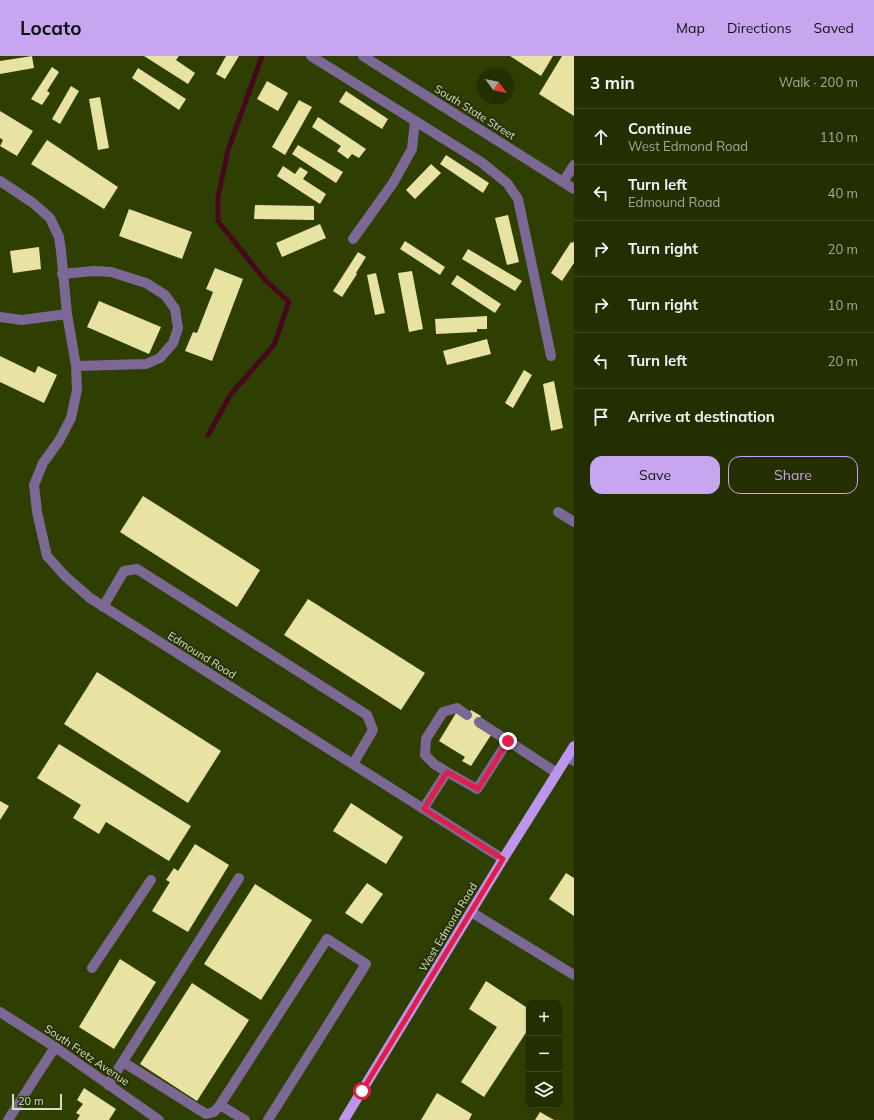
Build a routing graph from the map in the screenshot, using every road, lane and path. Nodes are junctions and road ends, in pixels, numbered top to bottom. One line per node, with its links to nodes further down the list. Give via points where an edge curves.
1 (311, 56): 3 (street)
2 (362, 56): 7 (street, South State Street)
3 (324, 60): 4 (street)
4 (415, 121): 9 (street, via 412,149 393,183); 13 (street, via 481,162 507,183 518,199)
5 (574, 165): 7 (street)
6 (0, 181): 10 (street, via 50,218 59,237)
7 (563, 182): 8 (street, South State Street)
8 (574, 189)
9 (353, 239)
10 (62, 274): 11 (street); 14 (street, via 111,272 146,283 165,295 175,309 178,328 173,343 160,358 146,364)
11 (67, 314): 12 (street, via 22,320); 14 (street)
12 (0, 317)
13 (551, 356)
14 (76, 366): 17 (street, Edmound Road, via 77,390 71,418 43,463 34,485 37,512 47,556 65,576)
15 (558, 512): 16 (street)
16 (574, 522)
17 (103, 607): 23 (street, Edmound Road); 23 (street, via 124,571 137,569 367,716 373,730)
18 (467, 715): 24 (street, via 457,708 443,712 426,739 425,755)
19 (479, 722): 20 (street)
20 (508, 741): 24 (street, via 478,789); 25 (street)
21 (574, 746): 22 (main road, West Edmond Road)
22 (570, 759): 25 (main road, West Edmond Road)
23 (353, 764): 26 (street, Edmound Road)
24 (447, 772): 26 (street)
25 (557, 773): 27 (main road, West Edmond Road)
26 (424, 809): 27 (street, Edmound Road)
27 (503, 859): 30 (main road, West Edmond Road)
28 (240, 878): 35 (street)
29 (151, 880): 31 (street)
30 (471, 912): 32 (street); 42 (main road, West Edmond Road)
31 (92, 968)
32 (574, 975)
33 (0, 1012): 34 (street, South Fretz Avenue)
34 (55, 1047): 36 (street, South Fretz Avenue); 38 (street)
35 (123, 1062): 36 (street); 37 (street, via 206,1114 214,1112)
36 (108, 1084): 39 (street, South Fretz Avenue)
37 (220, 1105): 40 (street); 41 (street, via 327,939 366,964)
38 (8, 1120)
39 (159, 1120)
40 (244, 1120)
41 (268, 1120)
42 (344, 1120)

